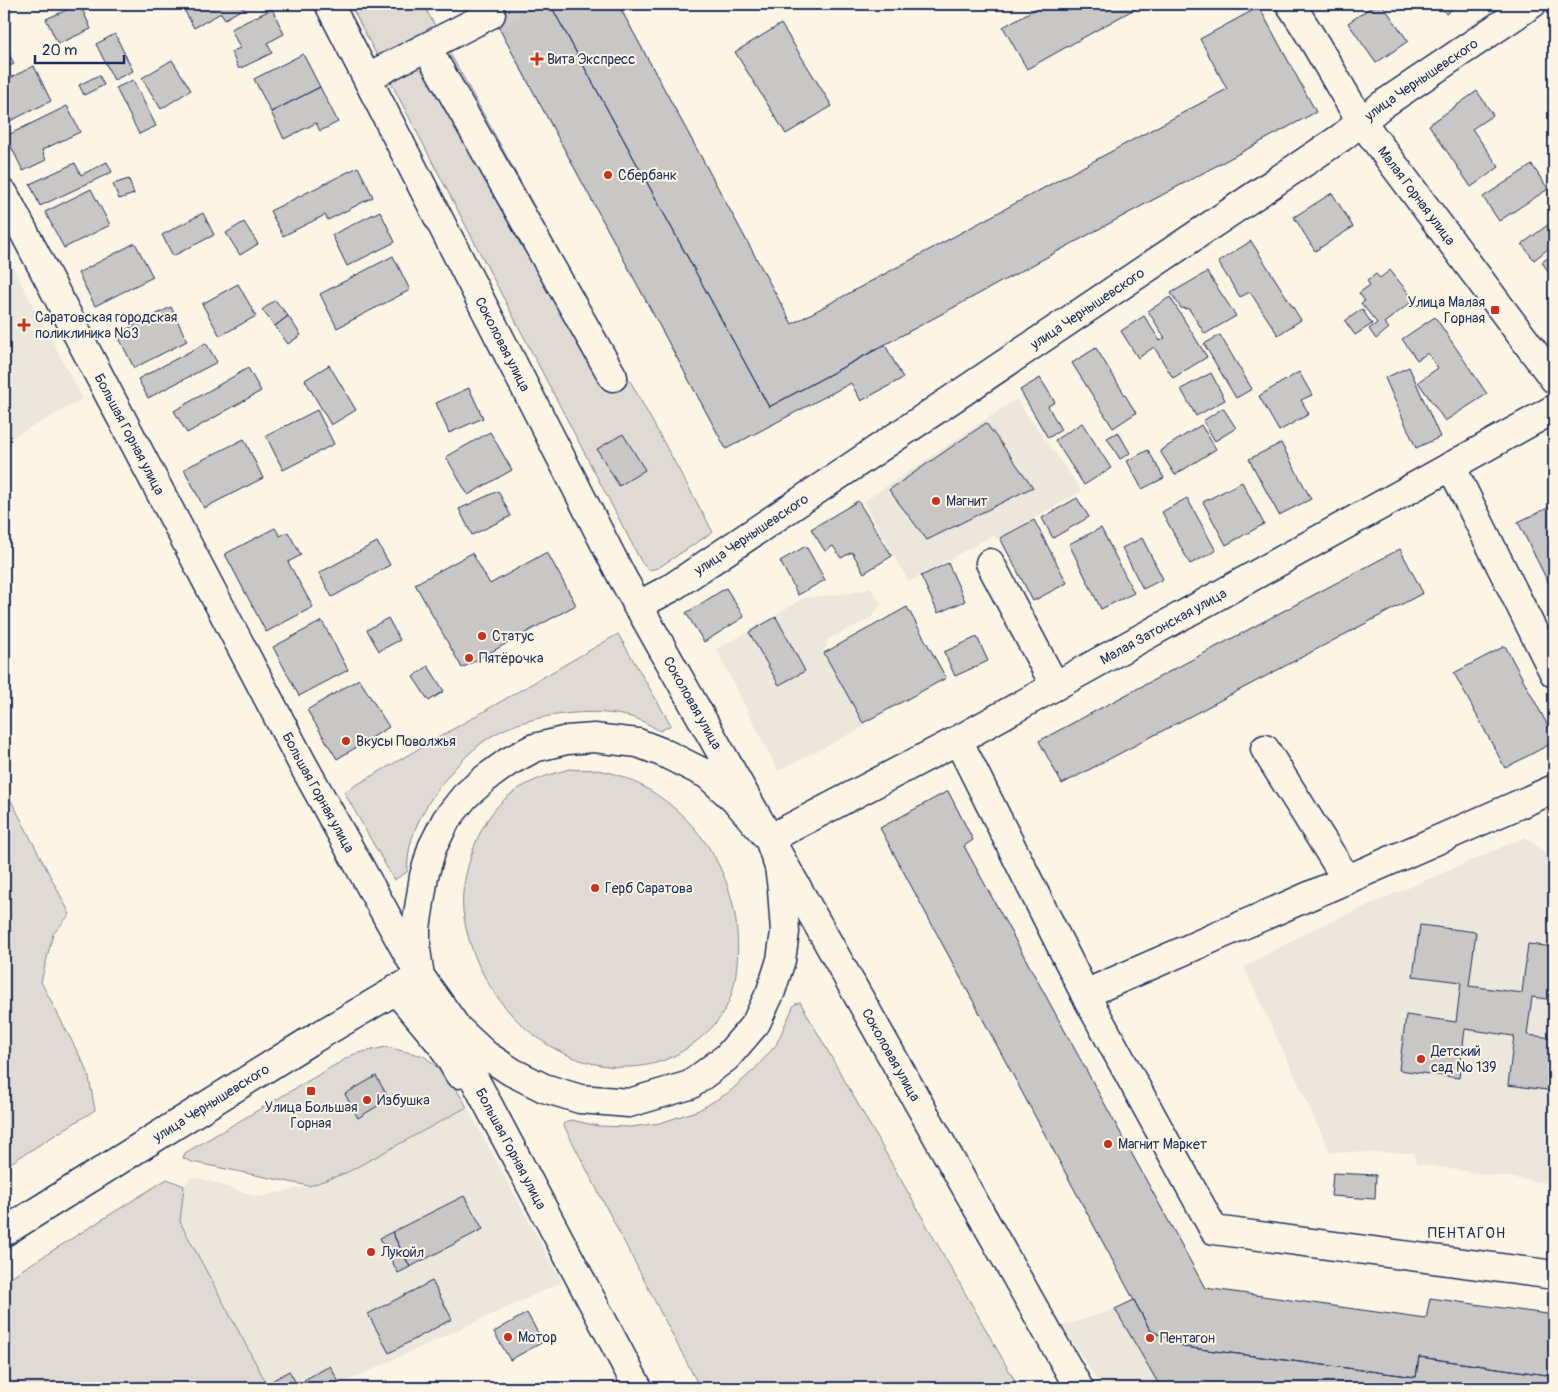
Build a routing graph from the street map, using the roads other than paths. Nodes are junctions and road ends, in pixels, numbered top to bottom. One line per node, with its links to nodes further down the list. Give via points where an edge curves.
1 (329, 4): 6 (main road, Соколовая улица)
2 (1290, 4): 7 (main road, Малая Горная улица)
3 (1532, 4): 7 (main road, улица Чернышевского)
4 (490, 14): 5 (main road)
5 (427, 48): 6 (main road); 9 (main road)
6 (368, 77): 14 (main road, Соколовая улица)
7 (1361, 121): 10 (main road, Малая Горная улица); 14 (main road, улица Чернышевского, via 671,588)
8 (4, 196): 22 (main road, Большая Горная улица, via 301,761)
9 (612, 377)
10 (1554, 379)
11 (1554, 409): 12 (main road, Малая Затонская улица)
12 (1451, 466): 15 (main road); 16 (main road, Малая Затонская улица)
13 (990, 563): 16 (main road)
14 (637, 606): 20 (main road, Соколовая улица)
15 (1554, 673)
16 (1054, 686): 17 (main road, Малая Затонская улица)
17 (958, 740): 20 (main road, Малая Затонская улица); 24 (main road)
18 (1265, 749): 21 (main road)
19 (1554, 789): 21 (main road)
20 (769, 839): 22 (main road, via 708,775 664,753 638,743 594,738 534,748 486,778 446,820 432,848 424,876 416,928); 22 (main road, via 779,867 784,923 781,960 756,1023 727,1057 690,1085 629,1103 580,1099 544,1088 486,1055 458,1028); 29 (main road, Соколовая улица)
21 (1347, 880): 24 (main road)
22 (420, 976): 23 (main road, улица Чернышевского); 28 (main road, Большая Горная улица)
23 (395, 989): 25 (main road, улица Чернышевского); 27 (main road, via 442,1045 488,1124)
24 (1085, 994): 26 (main road, via 1214,1230)
25 (4, 1232)
26 (1554, 1275)
27 (627, 1388)
28 (638, 1388)
29 (1079, 1388)

